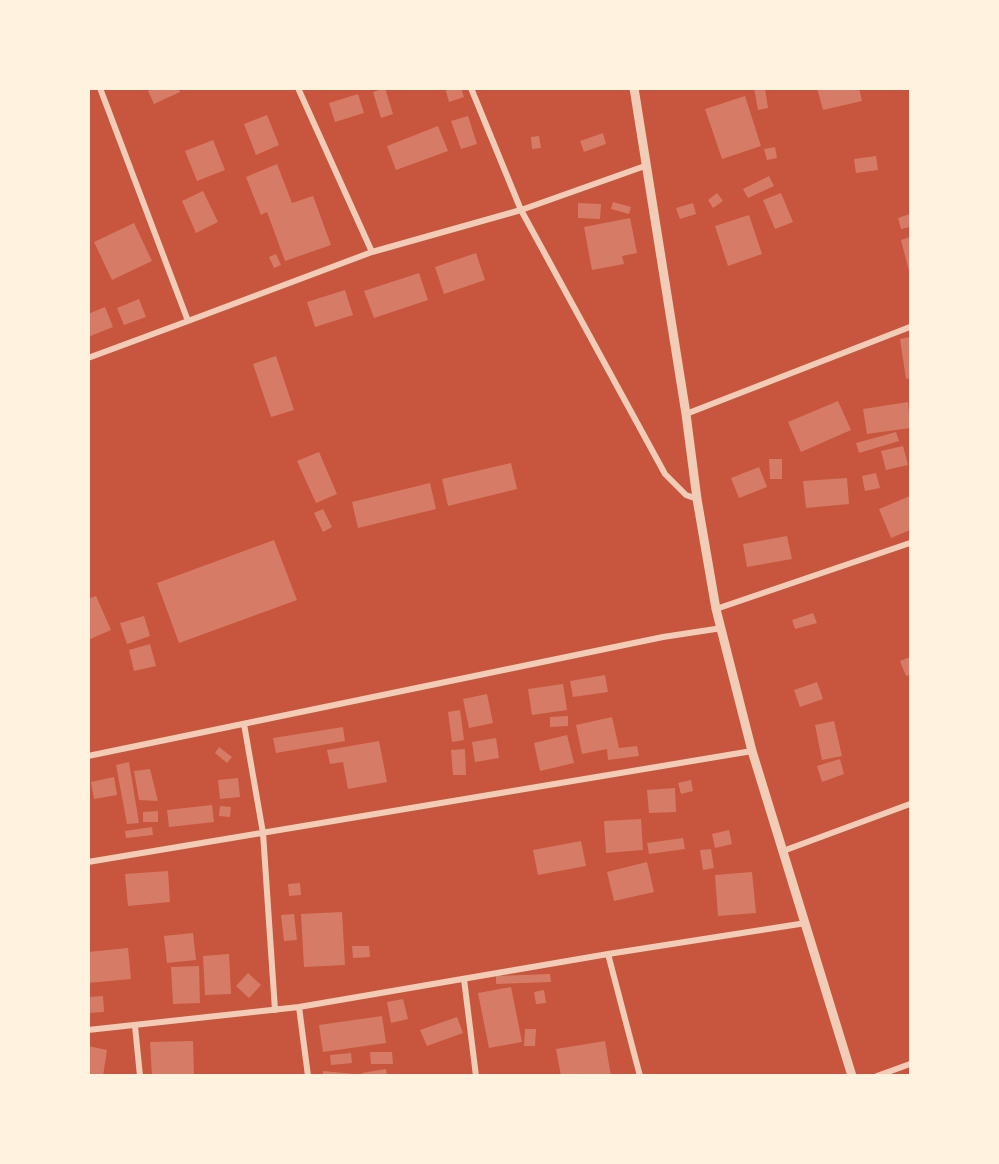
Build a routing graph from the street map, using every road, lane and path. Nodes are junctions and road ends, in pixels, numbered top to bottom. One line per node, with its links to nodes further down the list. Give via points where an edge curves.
1 (100, 88): 8 (street)
2 (298, 88): 7 (street)
3 (471, 88): 6 (street)
4 (634, 88): 5 (street)
5 (645, 166): 6 (street); 11 (street)
6 (521, 210): 7 (street); 12 (street, via 665,474 686,495)
7 (372, 252): 8 (street)
8 (188, 321): 10 (street)
9 (910, 327): 11 (street)
10 (88, 358)
11 (686, 414): 12 (street)
12 (697, 499): 14 (street)
13 (910, 543): 14 (street)
14 (716, 609): 15 (street)
15 (722, 628): 16 (street); 17 (street)
16 (244, 724): 18 (street); 20 (street)
17 (752, 751): 20 (street); 21 (street)
18 (88, 756)
19 (910, 804): 21 (street)
20 (262, 833): 22 (street); 27 (street)
21 (783, 850): 23 (street)
22 (88, 862)
23 (806, 923): 24 (street); 35 (street)
24 (608, 954): 25 (street); 34 (street)
25 (464, 979): 26 (street); 33 (street)
26 (299, 1007): 27 (street); 32 (street)
27 (275, 1010): 28 (street)
28 (135, 1026): 29 (street); 31 (street)
29 (88, 1030)
30 (910, 1064): 36 (street)
31 (140, 1076)
32 (308, 1076)
33 (476, 1076)
34 (640, 1076)
35 (852, 1076)
36 (877, 1076)

